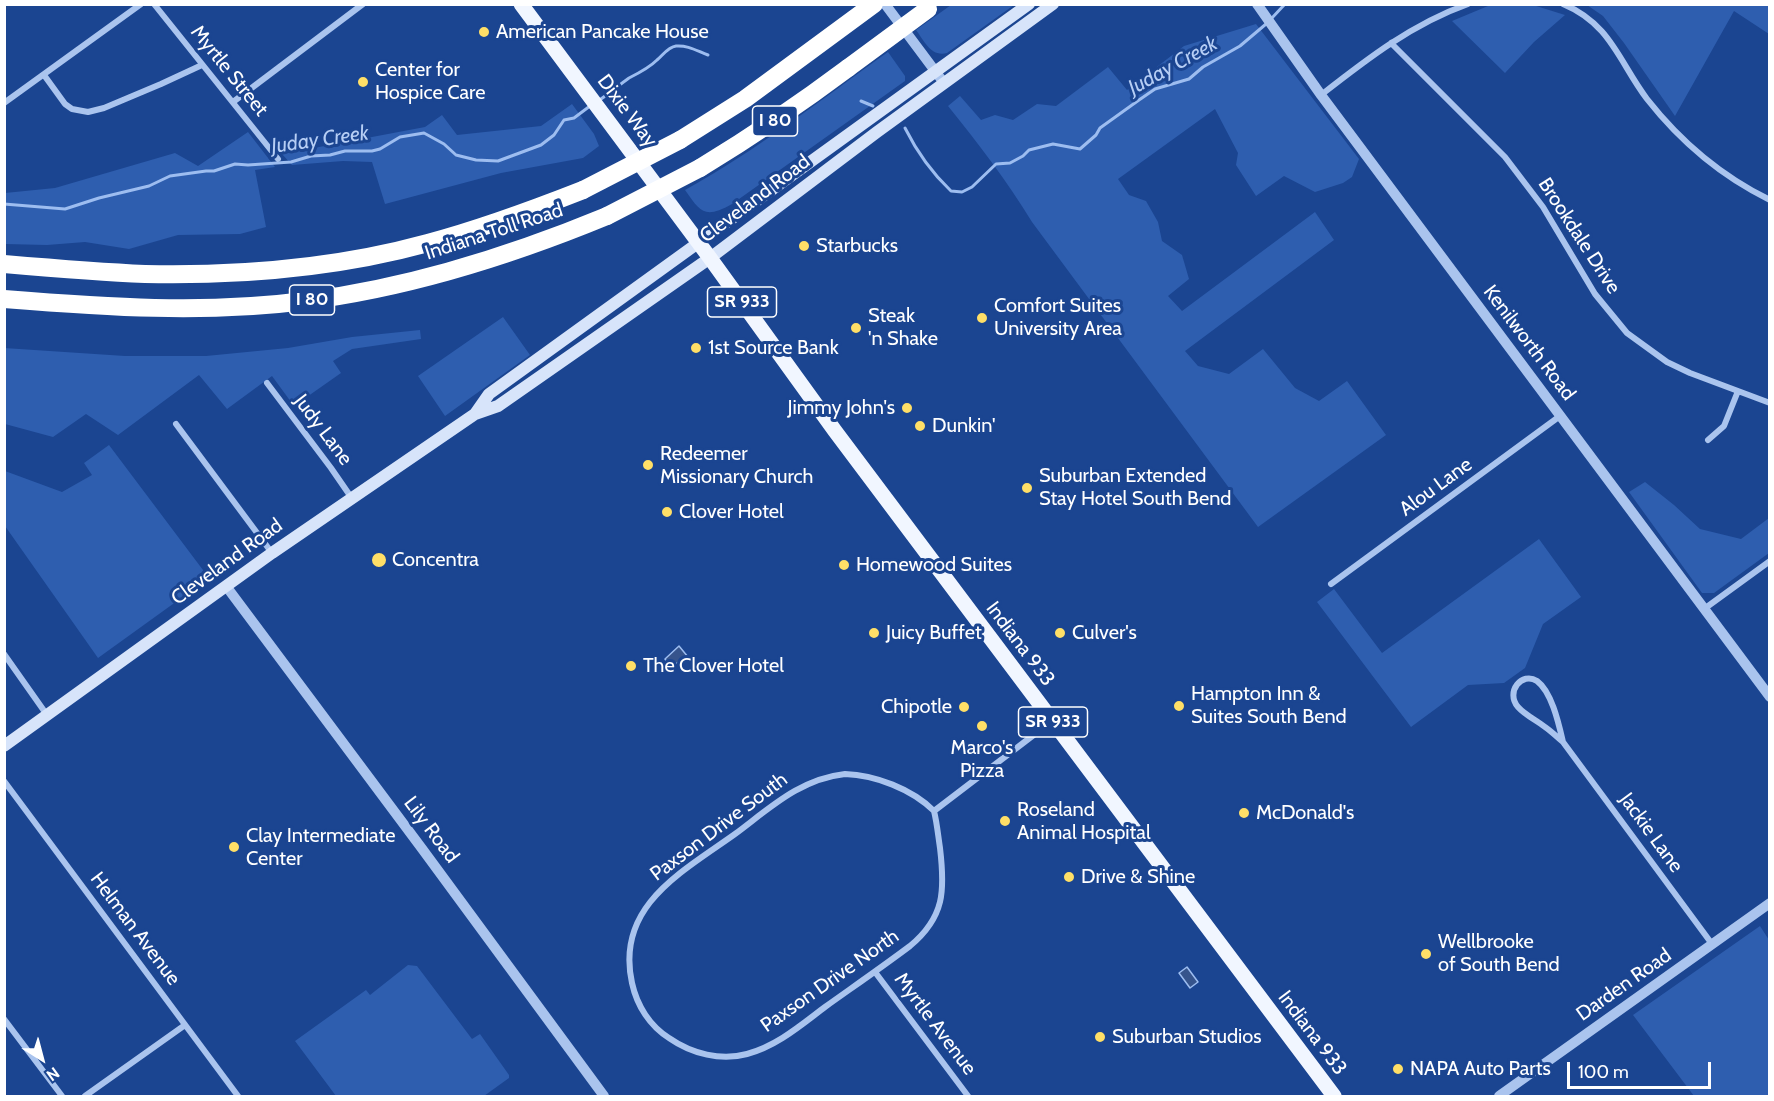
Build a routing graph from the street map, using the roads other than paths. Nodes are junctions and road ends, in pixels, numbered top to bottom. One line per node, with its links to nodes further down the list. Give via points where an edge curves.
1 (141, 4): 18 (street)
2 (154, 4): 16 (street, Myrtle Street)
3 (363, 4): 21 (street)
4 (520, 4): 25 (main road, Dixie Way / SR 933)
5 (854, 4): 14 (highway)
6 (874, 4): 14 (highway, Indiana Toll Road / I 80)
7 (885, 4): 17 (street)
8 (1029, 4): 17 (main road, Cleveland Road)
9 (1053, 4): 19 (main road, Cleveland Road)
10 (1468, 4): 15 (street)
11 (1563, 4): 24 (street, via 1605,34 1646,97 1688,145 1728,176)
12 (931, 7): 28 (highway, Indiana Toll Road / I 80, bridge, via 776,120 700,168 607,216 481,263 383,288 305,301 155,308)
13 (1258, 8): 20 (street, Kenilworth Road)
14 (822, 37): 27 (highway, Indiana Toll Road / I 80, bridge, via 745,99 680,140 583,190 428,243 322,264 253,272 84,271)
15 (1391, 43): 20 (street); 30 (street, Brookdale Drive, via 1505,158 1543,207 1595,294 1627,333 1667,362)
16 (202, 65): 18 (street, via 88,112 65,104); 21 (street, Myrtle Street)
17 (936, 72): 19 (street); 25 (main road, Cleveland Road)
18 (44, 75): 22 (street)
19 (944, 83): 26 (main road, Cleveland Road)
20 (1321, 95): 33 (street, Kenilworth Road)
21 (233, 102): 23 (street, Myrtle Street)
22 (4, 103)
23 (278, 159)
24 (1770, 200)
25 (699, 243): 26 (main road, Indiana 933 / SR 933); 32 (main road, Cleveland Road, via 489,394)
26 (710, 258): 32 (main road, Cleveland Road, via 498,406); 45 (main road, Indiana 933 / SR 933)
27 (4, 264)
28 (4, 299)
29 (267, 383): 36 (street, Judy Lane)
30 (1738, 391): 31 (street, Brookdale Drive); 35 (street, via 1724,426)
31 (1770, 402)
32 (475, 414): 36 (main road, Cleveland Road)
33 (1560, 416): 39 (street, Alou Lane); 41 (street, Kenilworth Road)
34 (176, 424): 37 (street)
35 (1708, 440)
36 (351, 497): 37 (main road, Cleveland Road)
37 (272, 553): 40 (main road, Cleveland Road)
38 (1770, 561): 41 (street)
39 (1331, 584)
40 (226, 586): 44 (main road, Cleveland Road); 59 (street, Lily Road)
41 (1704, 609): 43 (street, Kenilworth Road)
42 (4, 654): 44 (street)
43 (1770, 697)
44 (47, 715): 47 (main road, Cleveland Road)
45 (1052, 721): 49 (street); 61 (main road, Indiana 933 / SR 933)
46 (1563, 742): 46 (street, Jackie Lane, via 1543,687 1537,681 1523,680 1513,692 1518,708); 51 (street, Jackie Lane)
47 (4, 746)
48 (4, 781): 54 (street, Helman Avenue)
49 (934, 811): 52 (street, Paxson Drive North, via 943,888 936,914 924,933); 55 (street, Paxson Drive South, via 922,800 885,782 862,775 829,776 784,798 667,883 638,919 630,946 634,990)
50 (1770, 903): 51 (street, Darden Road)
51 (1713, 944): 62 (street, Darden Road)
52 (874, 972): 55 (street, Paxson Drive North, via 780,1040 747,1054 721,1056 692,1051); 60 (street, Myrtle Avenue)
53 (4, 1019): 56 (street)
54 (185, 1024): 57 (street); 58 (street, Helman Avenue)
55 (653, 1025)
56 (62, 1096)
57 (85, 1096)
58 (238, 1096)
59 (604, 1096)
60 (968, 1096)
61 (1334, 1096)
62 (1498, 1096)

